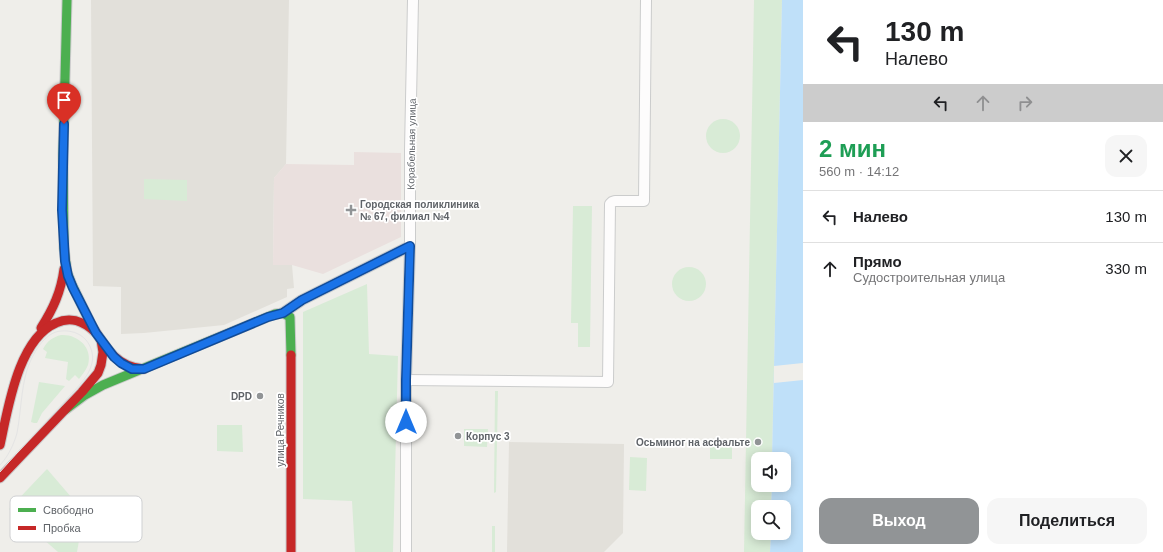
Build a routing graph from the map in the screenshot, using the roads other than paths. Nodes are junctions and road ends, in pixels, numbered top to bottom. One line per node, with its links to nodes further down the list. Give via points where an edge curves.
1 (67, 0): 5 (street, via 62,210)
2 (414, 0): 4 (street, Корабельная улица)
3 (646, 0): 10 (street, via 644,201 615,201 610,204 608,382)
4 (410, 246): 6 (street, via 302,300); 10 (street, Корабельная улица)
5 (65, 261): 7 (street, via 60,296); 8 (street, via 73,288)
6 (283, 313): 9 (street); 16 (street, улица Речников, via 290,317 291,322)
7 (38, 334): 8 (street, via 56,321 66,319 87,324); 12 (street, via 26,355 15,384)
8 (99, 337): 9 (street, via 121,363 132,369); 11 (street, via 103,352 98,373)
9 (144, 369): 11 (street, via 103,385)
10 (406, 380): 17 (street, Корабельная улица)
11 (65, 410): 14 (street)
12 (0, 445)
13 (3, 454): 14 (street)
14 (20, 457): 15 (street)
15 (0, 478)
16 (291, 552)
17 (406, 552)

